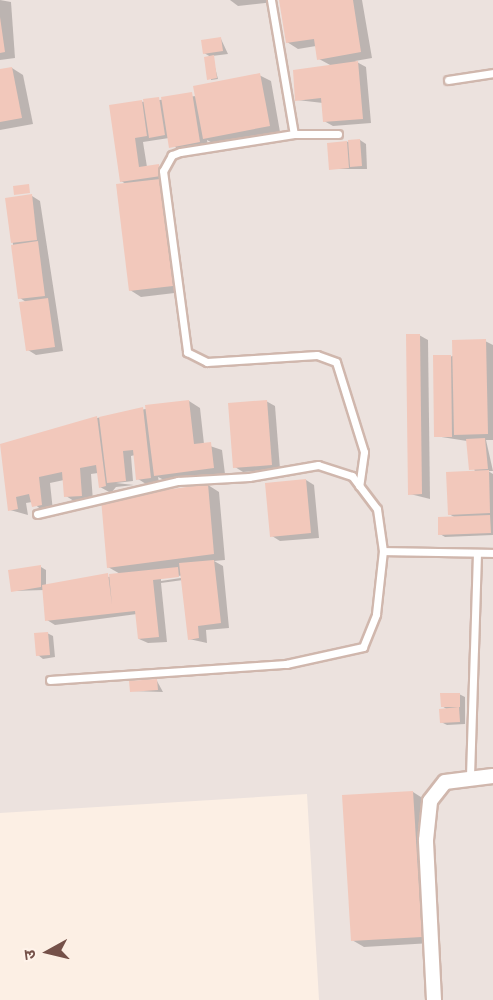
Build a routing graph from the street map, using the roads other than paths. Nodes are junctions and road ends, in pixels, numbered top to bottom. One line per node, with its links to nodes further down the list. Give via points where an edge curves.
1 (271, 0): 4 (lane)
2 (493, 73): 3 (lane)
3 (448, 80)
4 (294, 134): 5 (lane); 6 (lane, via 180,152 166,162 182,337 187,352 207,362 317,355 336,362 364,452)
5 (338, 134)
6 (359, 486): 7 (lane, via 352,477 318,465 249,477 178,481); 8 (lane, via 377,509)
7 (37, 514)
8 (383, 551): 10 (lane); 11 (lane, via 376,614 363,647 286,664)
9 (493, 553): 10 (lane)
10 (477, 554): 12 (lane)
11 (50, 680)
12 (470, 776): 13 (street); 14 (street, via 445,782 430,801 426,840)
13 (493, 776)
14 (434, 1000)

